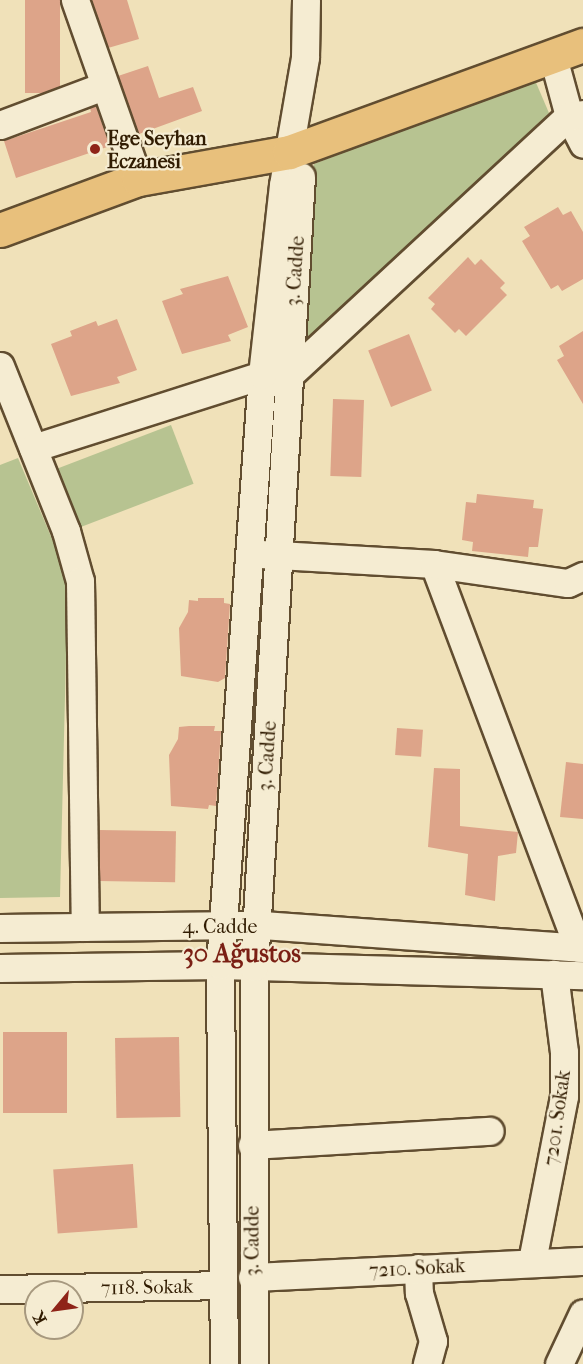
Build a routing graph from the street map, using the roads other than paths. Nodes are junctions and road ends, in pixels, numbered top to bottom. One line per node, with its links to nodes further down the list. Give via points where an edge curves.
1 (75, 0): 5 (street)
2 (306, 0): 9 (street, 3. Cadde, via 305,57)
3 (583, 45): 4 (main road)
4 (553, 57): 6 (street); 9 (main road)
5 (104, 86): 7 (street); 10 (street)
6 (576, 115): 8 (street); 13 (street)
7 (0, 125)
8 (583, 144)
9 (289, 152): 10 (main road); 13 (street, 3. Cadde)
10 (138, 179): 11 (main road)
11 (0, 230)
12 (0, 366): 14 (street)
13 (275, 376): 14 (street); 15 (street, 3. Cadde); 16 (street, 3. Cadde)
14 (33, 448): 21 (street, via 80,581)
15 (250, 554): 16 (street); 19 (street, 3. Cadde)
16 (279, 555): 17 (street); 20 (street, 3. Cadde)
17 (434, 564): 18 (street, via 568,583); 23 (street)
18 (583, 576)
19 (225, 924): 20 (street, 4. Cadde); 21 (street, 4. Cadde); 24 (street, 3. Cadde)
20 (256, 925): 23 (street, 4. Cadde); 25 (street, 3. Cadde)
21 (85, 927): 22 (street, 4. Cadde)
22 (0, 928)
23 (581, 948)
24 (220, 964): 25 (street, 4. Cadde); 26 (street, 4. Cadde); 35 (street, 3. Cadde)
25 (254, 967): 27 (street, 4. Cadde); 30 (street, 3. Cadde)
26 (0, 968)
27 (554, 974): 28 (street, 4. Cadde); 31 (street, 7201. Sokak, via 564,1052 564,1096)
28 (583, 975)
29 (490, 1131): 30 (street)
30 (252, 1145): 34 (street, 3. Cadde)
31 (532, 1261): 32 (street, 7210. Sokak); 33 (street, 7210. Sokak)
32 (583, 1261)
33 (418, 1268): 34 (street, 7210. Sokak); 40 (street, via 419,1293 433,1341)
34 (252, 1277): 39 (street, 3. Cadde)
35 (221, 1285): 36 (street, 7118. Sokak); 38 (street, 3. Cadde)
36 (0, 1289)
37 (583, 1313): 41 (street)
38 (224, 1364)
39 (254, 1364)
40 (427, 1364)
41 (559, 1364)

